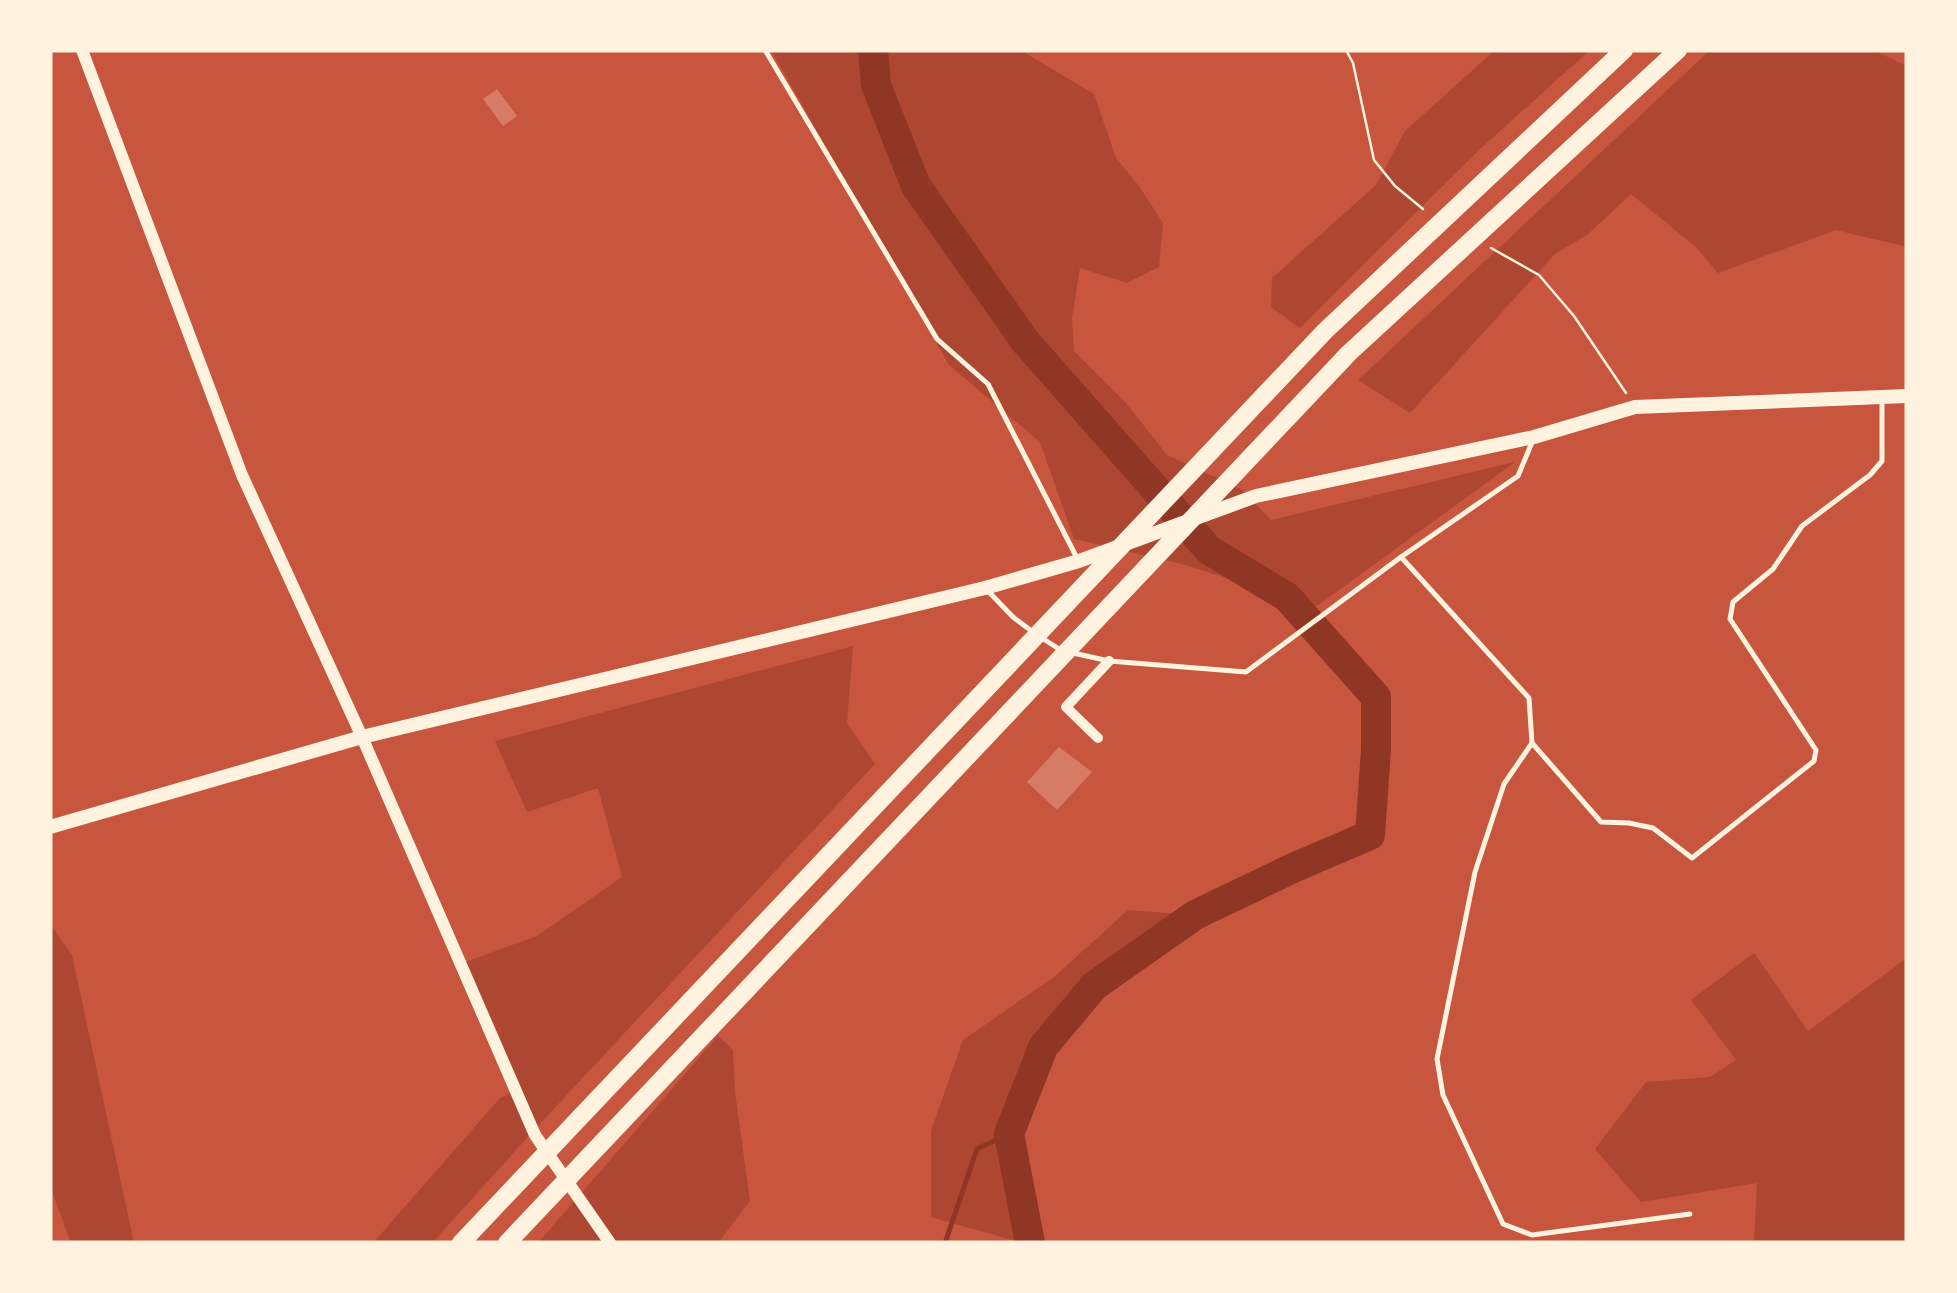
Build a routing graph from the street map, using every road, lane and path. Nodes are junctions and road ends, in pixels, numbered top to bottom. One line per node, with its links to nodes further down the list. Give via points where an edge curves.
1 (82, 50): 16 (street, via 242,475)
2 (766, 50): 13 (lane, via 937,339 988,384)
3 (1346, 50): 6 (path, via 1374,160)
4 (1624, 50): 22 (highway, via 1324,331)
5 (1678, 50): 21 (highway, via 1349,353)
6 (1423, 209)
7 (1489, 246): 10 (path, via 1539,275)
8 (1882, 396): 9 (main road); 10 (main road); 18 (lane, via 1882,461 1802,526 1773,569 1734,602 1730,620 1816,750 1814,761 1692,858 1653,828 1600,822)
9 (1907, 396)
10 (1635, 407): 11 (main road)
11 (1534, 437): 12 (lane, via 1518,476); 13 (main road, via 1256,496)
12 (1400, 557): 15 (lane, via 1246,672); 18 (lane, via 1529,698)
13 (1079, 561): 14 (main road)
14 (985, 588): 15 (lane, via 1059,650); 16 (main road)
15 (1109, 661): 17 (street, via 1066,707)
16 (362, 738): 19 (main road); 23 (street, via 534,1134)
17 (1098, 738)
18 (1532, 744): 20 (lane, via 1504,784 1476,872 1437,1059 1443,1095 1503,1224 1532,1235)
19 (50, 826)
20 (1690, 1214)
21 (511, 1239)
22 (461, 1243)
23 (610, 1243)

